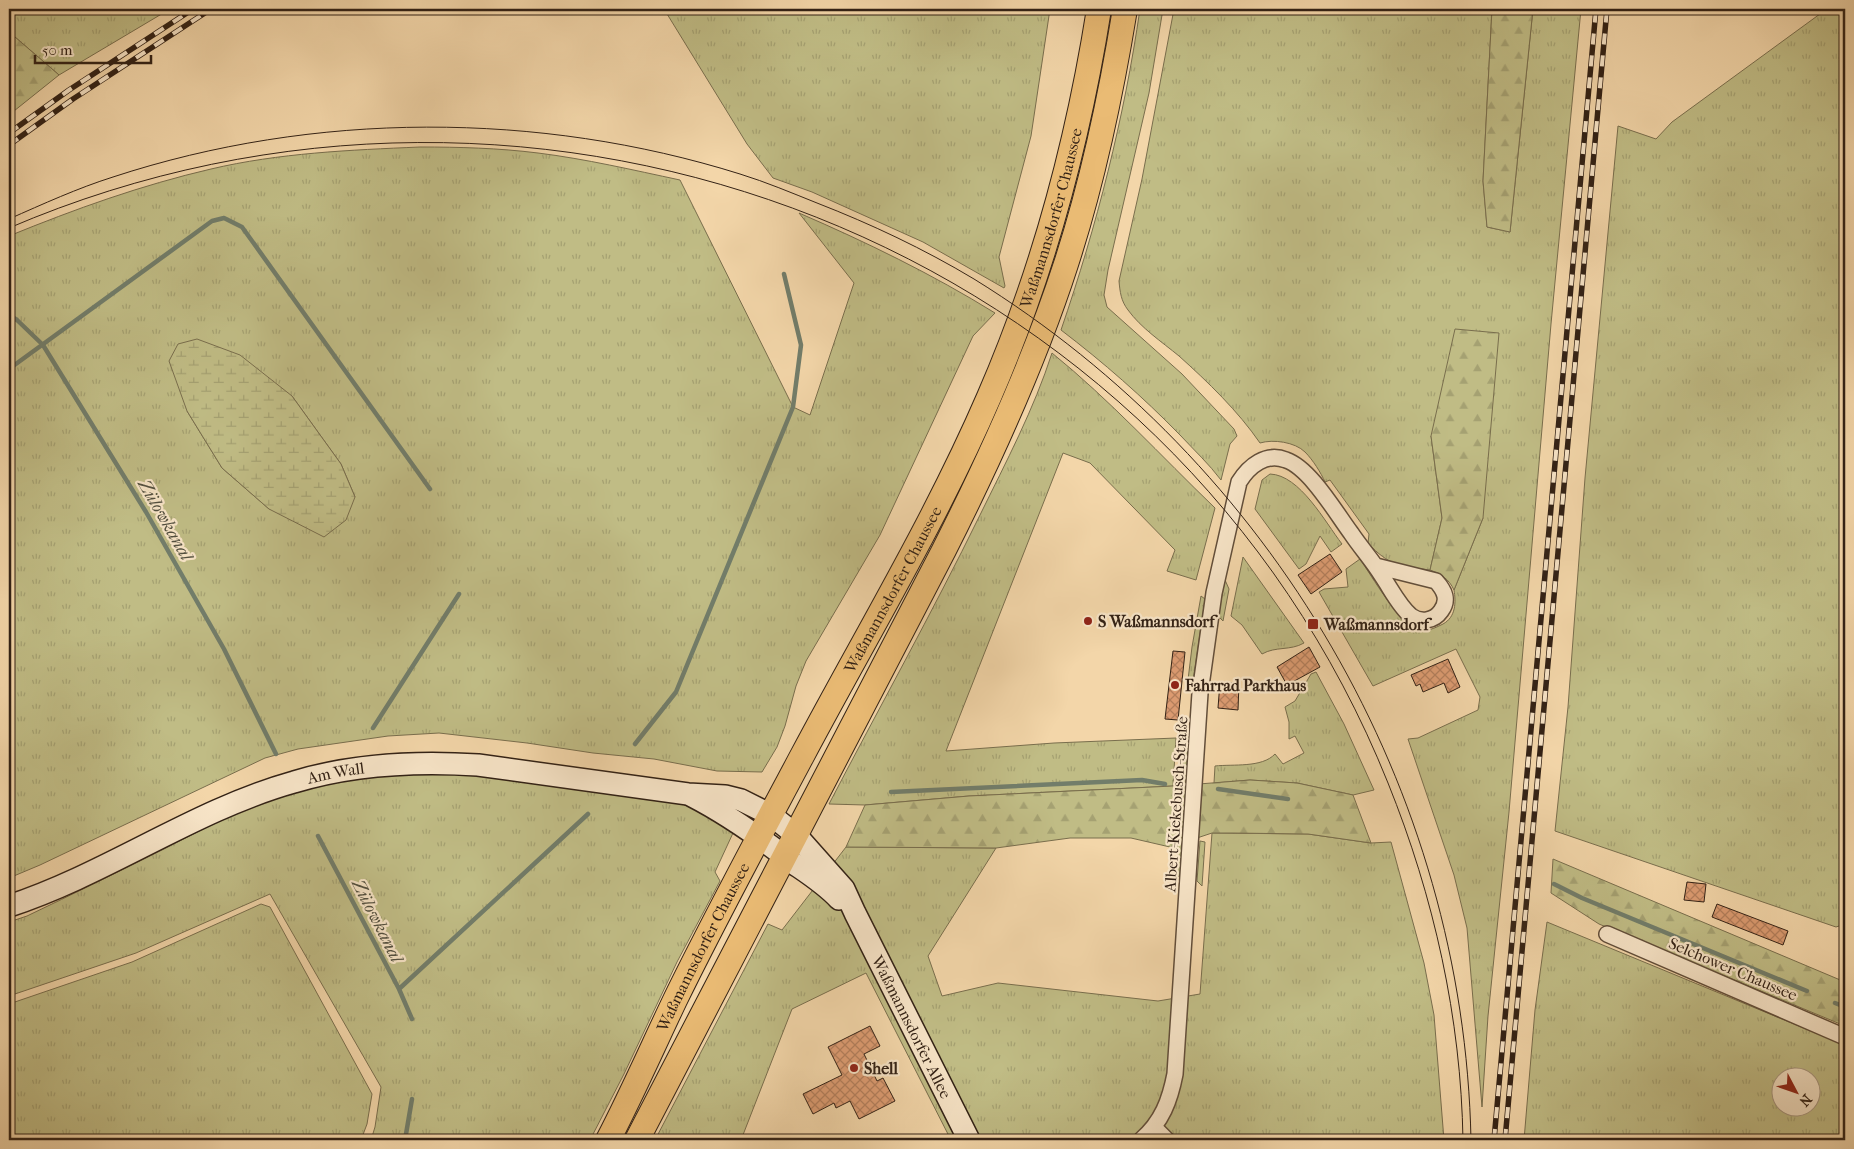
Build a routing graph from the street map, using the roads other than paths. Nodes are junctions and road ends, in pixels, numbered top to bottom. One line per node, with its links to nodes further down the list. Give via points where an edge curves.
1 (1099, 9): 5 (main road, Waßmannsdorfer Chaussee, via 1072,148 1042,255 1015,334 985,406 923,536)
2 (1125, 9): 6 (main road, Waßmannsdorfer Chaussee, via 1108,104 1080,220 1036,350 972,495)
3 (1376, 566): 3 (street, Albert-Kiekebusch-Straße, via 1413,617 1432,619 1439,614 1446,597 1436,581); 13 (street, Albert-Kiekebusch-Straße, via 1300,468 1286,460 1273,458 1258,461 1246,470 1235,498 1206,645 1200,693 1175,1074 1164,1112)
4 (688, 794): 5 (street, Am Wall, via 741,800); 7 (street, Am Wall, via 723,812); 9 (street, Am Wall, via 478,765 400,764 341,771 292,782 246,798 66,884)
5 (771, 815): 6 (street, Am Wall); 7 (main road, Waßmannsdorfer Chaussee)
6 (796, 835): 8 (main road, Waßmannsdorfer Chaussee); 10 (street, Waßmannsdorfer Allee, via 844,889)
7 (759, 837): 8 (street, Waßmannsdorfer Allee); 14 (main road, Waßmannsdorfer Chaussee)
8 (785, 856): 10 (street, Waßmannsdorfer Allee, via 822,882); 15 (main road, Waßmannsdorfer Chaussee)
9 (9, 906)
10 (854, 913): 16 (street, Waßmannsdorfer Allee)
11 (1607, 934): 12 (street, Selchower Chaussee)
12 (1845, 1037)
13 (1154, 1127): 17 (street, Albert-Kiekebusch-Straße); 18 (street)
14 (608, 1140)
15 (637, 1140)
16 (969, 1140)
17 (1141, 1140)
18 (1167, 1140)

